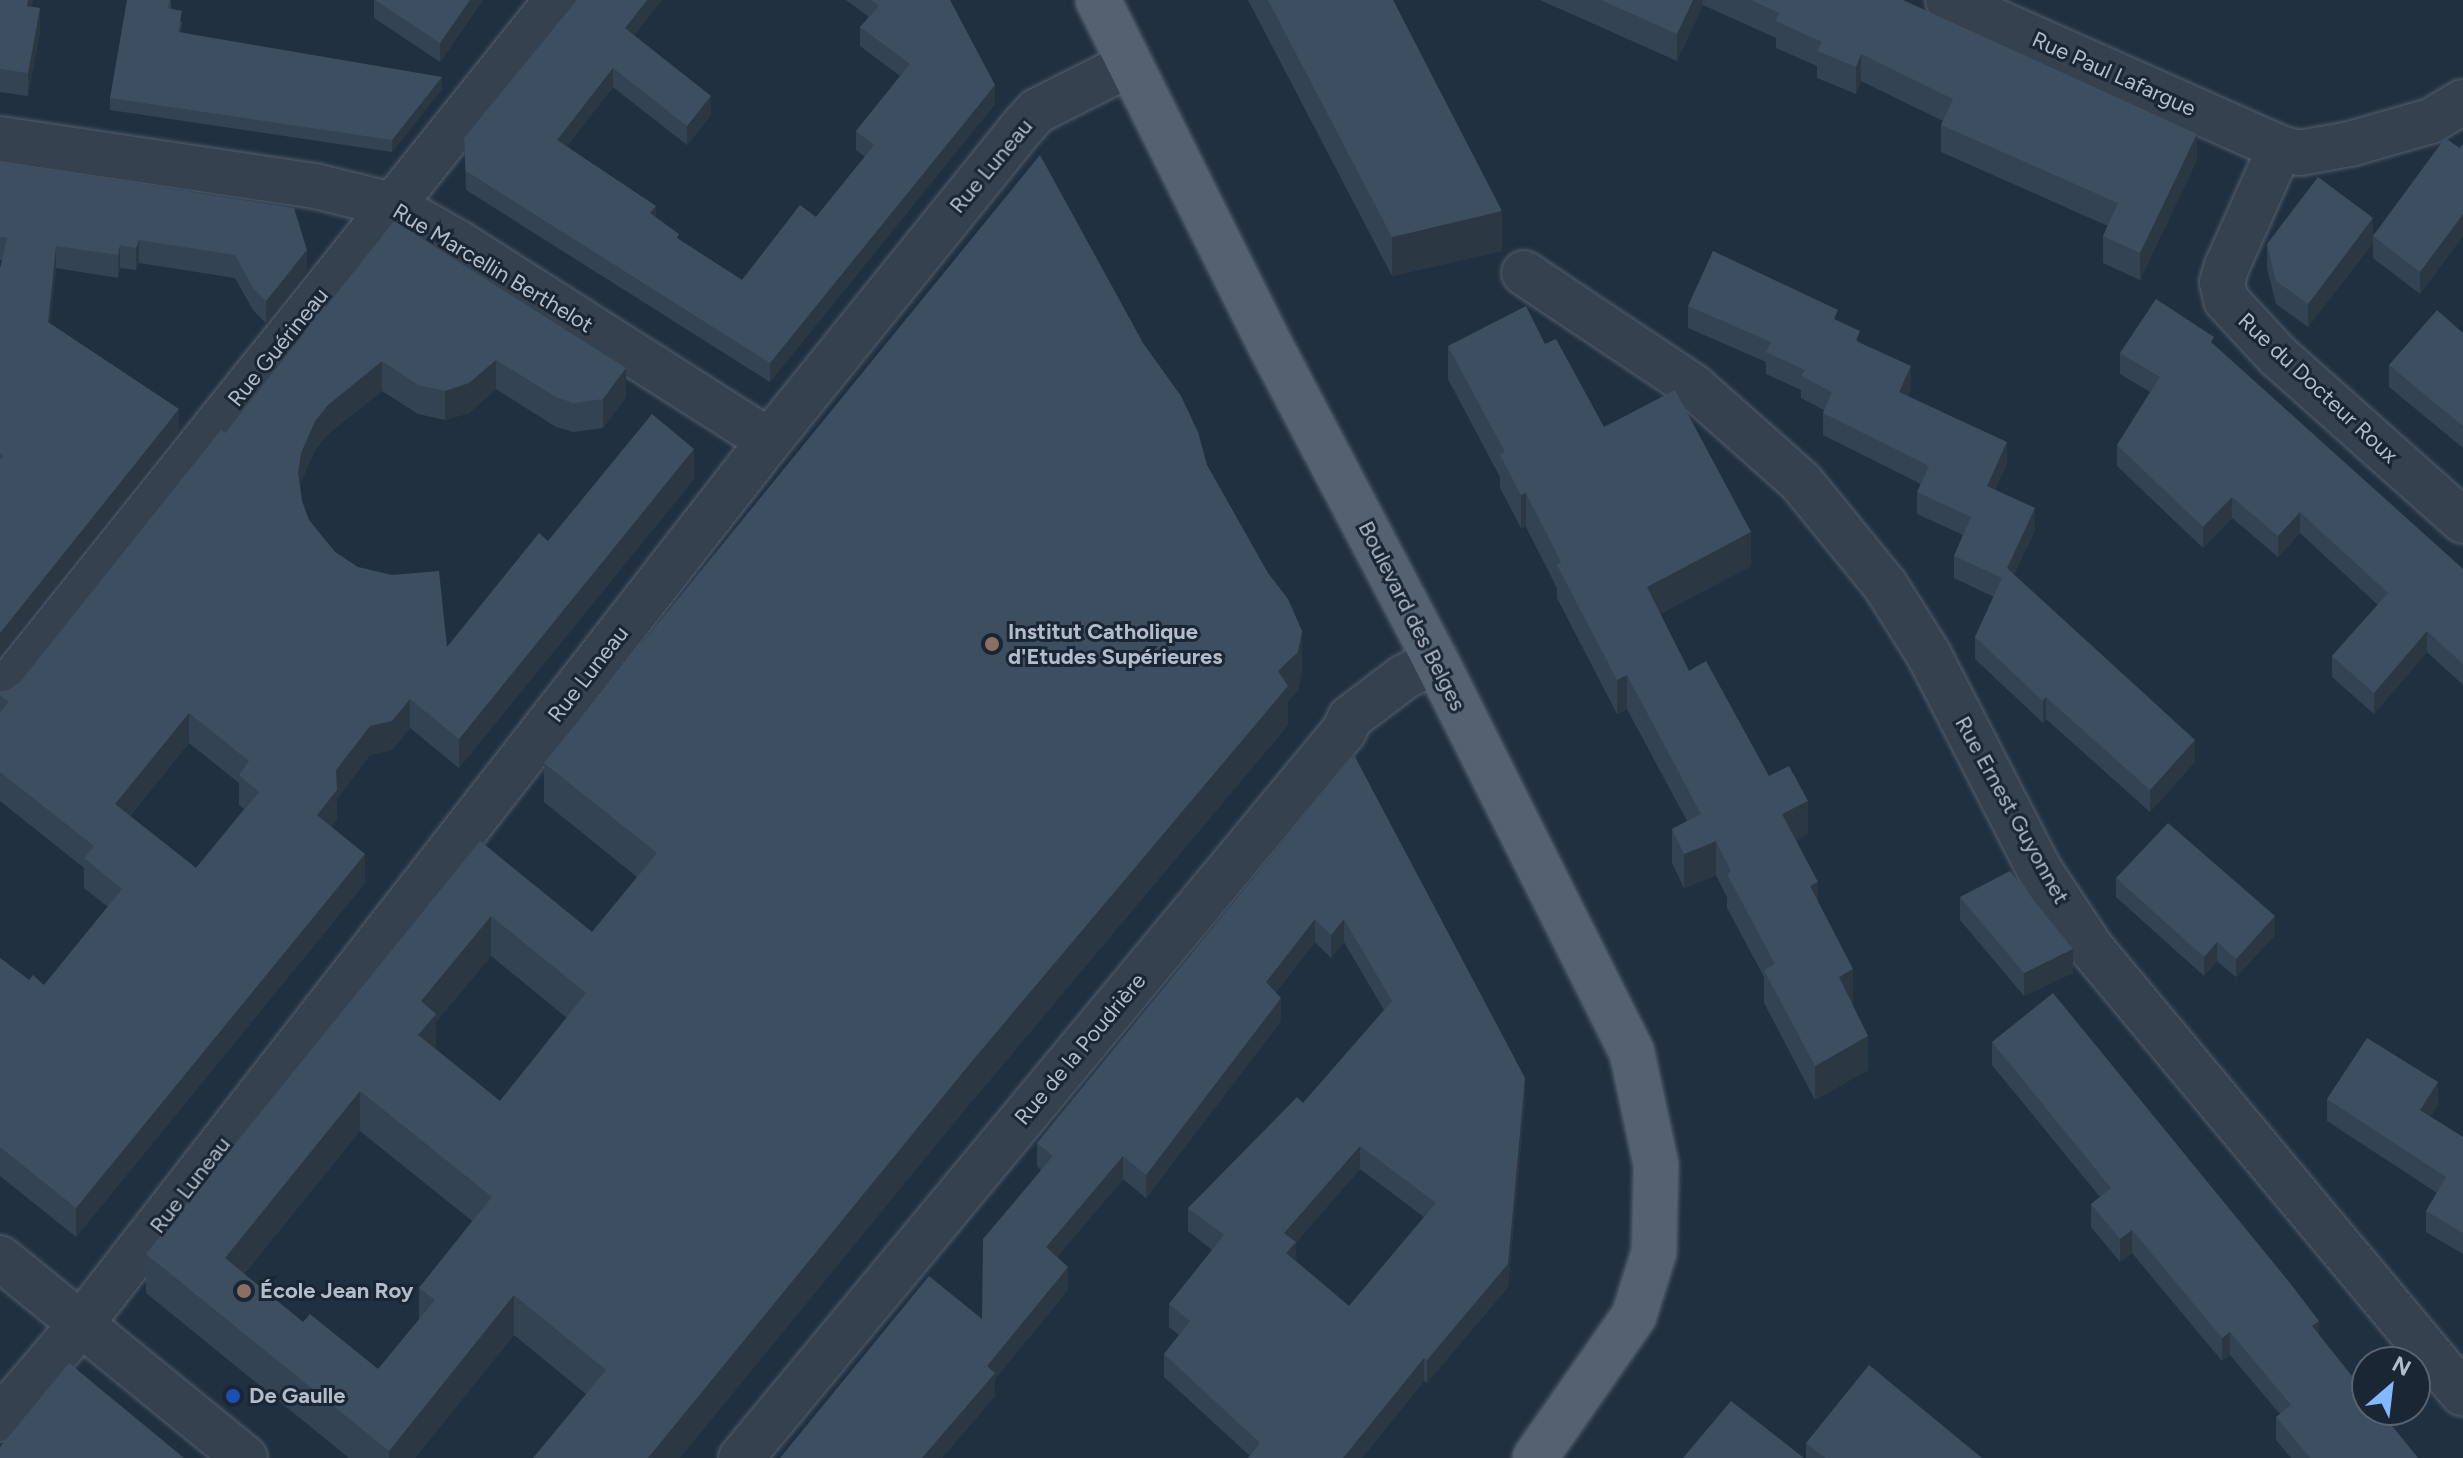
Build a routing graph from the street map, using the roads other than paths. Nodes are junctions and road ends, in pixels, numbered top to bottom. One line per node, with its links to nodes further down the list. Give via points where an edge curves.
1 (557, 0): 8 (street, Rue Guérineau)
2 (1098, 0): 4 (main road, Boulevard des Belges)
3 (1948, 0): 7 (street, Rue Paul Lafargue)
4 (1130, 64): 10 (street, Rue Luneau, via 1037,111); 12 (main road, Boulevard des Belges)
5 (2463, 102): 7 (street, via 2431,121 2350,144 2300,153)
6 (0, 139): 8 (street, Rue Marcellin Berthelot, via 315,186)
7 (2280, 148): 11 (street, Rue du Docteur Roux, via 2227,266 2222,282 2226,300 2278,356)
8 (392, 205): 10 (street, Rue Marcellin Berthelot); 13 (street, Rue Guérineau)
9 (1524, 273): 16 (street, Rue Ernest Guyonnet, via 1694,387 1801,482 1885,585 1929,655 2039,869 2092,949)
10 (769, 441): 15 (street, Rue Luneau)
11 (2463, 521)
12 (1436, 661): 19 (street, Rue de la Poudrière, via 1404,677 1350,718); 20 (main road, Boulevard des Belges, via 1632,1053 1656,1165 1654,1252 1634,1316)
13 (0, 696)
14 (0, 1258): 15 (street)
15 (81, 1324): 17 (street, Rue Luneau); 18 (street)
16 (2463, 1394)
17 (0, 1419)
18 (245, 1458)
19 (741, 1458)
20 (1535, 1458)

